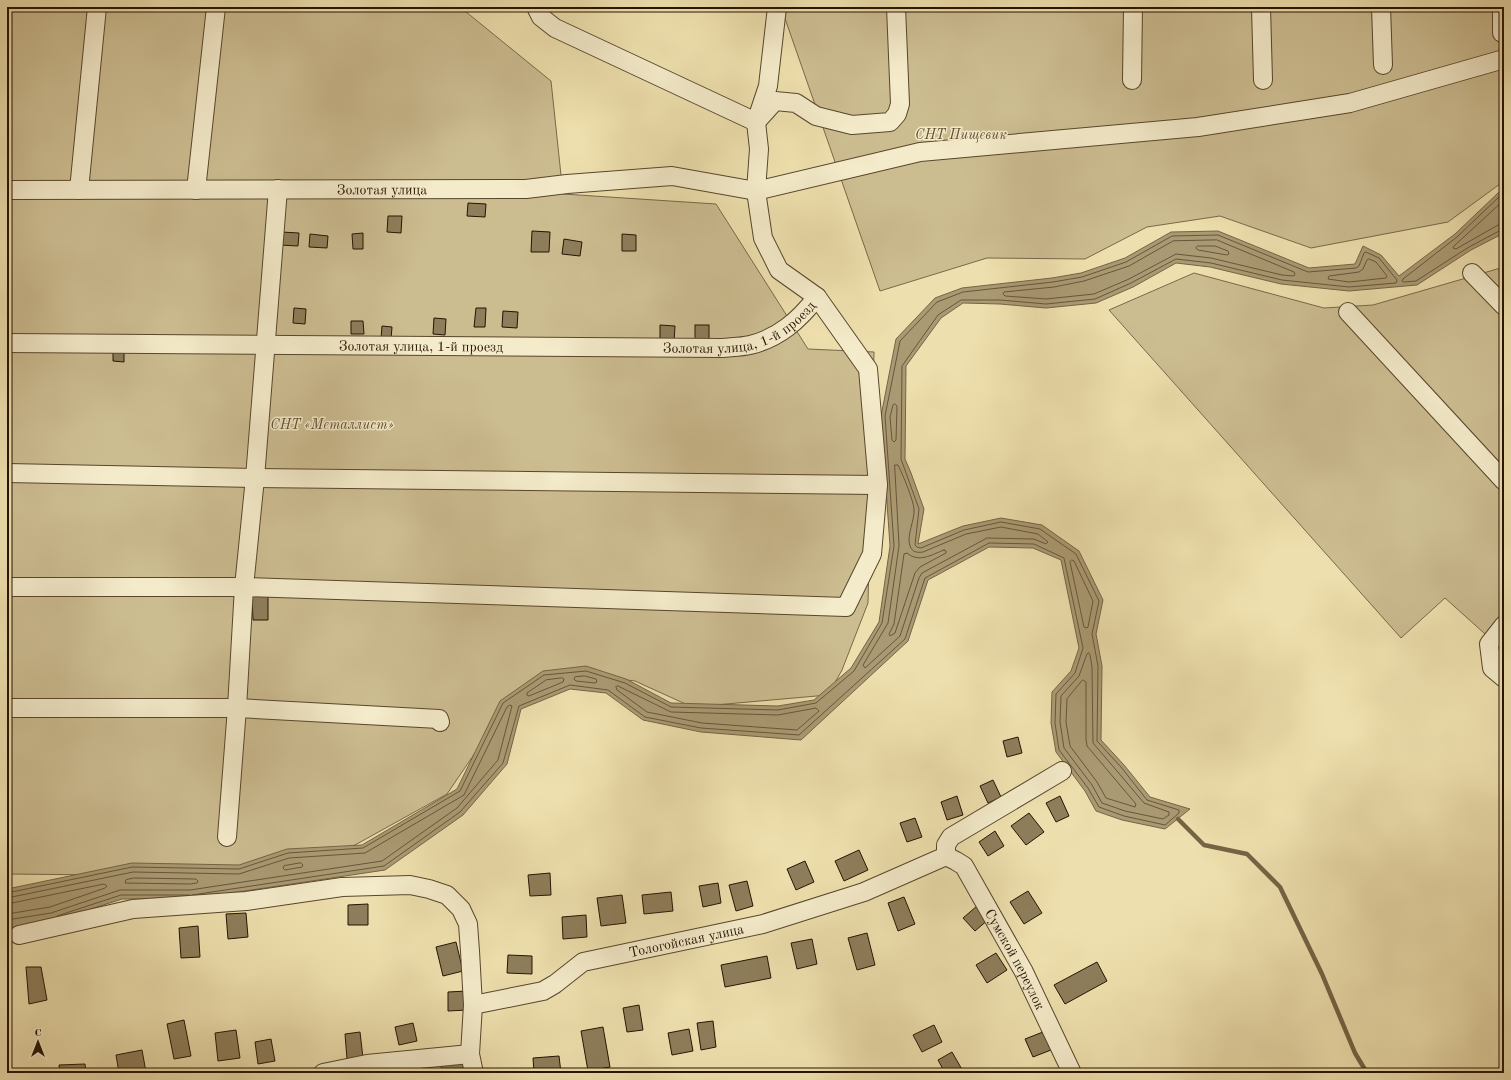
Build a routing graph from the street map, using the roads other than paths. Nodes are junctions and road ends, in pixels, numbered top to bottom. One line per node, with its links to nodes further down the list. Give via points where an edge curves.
1 (98, 7): 18 (street)
2 (216, 7): 19 (street)
3 (536, 7): 15 (street, via 542,17 555,28)
4 (777, 7): 15 (street, via 768,86)
5 (896, 7): 15 (street, via 900,104 897,114 890,122 852,125 816,116 796,103 776,101)
6 (1133, 7): 13 (street)
7 (1261, 7): 14 (street)
8 (1381, 7): 12 (street)
9 (1502, 7): 10 (street)
10 (1502, 33)
11 (1504, 59): 20 (street, via 1350,103 1198,127 920,152)
12 (1382, 65)
13 (1132, 80)
14 (1263, 80)
15 (756, 122): 20 (street, via 759,149)
16 (278, 189): 19 (street, Золотая улица); 20 (street, Золотая улица, via 526,189 672,176); 26 (street)
17 (7, 190): 18 (street, Золотая улица)
18 (79, 190): 19 (street, Золотая улица)
19 (196, 190)
20 (756, 192): 22 (street, via 763,238 779,270)
21 (1472, 273): 23 (street)
22 (817, 297): 26 (street, Золотая улица, 1-й проезд, via 791,326 765,340 742,346); 30 (street, via 868,369)
23 (1504, 306)
24 (1348, 312): 29 (street)
25 (7, 344): 26 (street, Золотая улица, 1-й проезд)
26 (266, 346): 28 (street)
27 (7, 473): 28 (street)
28 (256, 478): 30 (street); 32 (street)
29 (1504, 481)
30 (878, 484): 32 (street, via 872,554 846,607)
31 (7, 587): 32 (street)
32 (244, 587): 36 (street)
33 (1504, 625): 34 (street, via 1489,644 1492,668)
34 (1504, 678)
35 (7, 708): 36 (street)
36 (237, 708): 37 (street, via 439,719); 39 (street)
37 (440, 722)
38 (1062, 771): 40 (street, via 951,837 946,845)
39 (227, 837)
40 (946, 856): 42 (street, Тологойская улица, via 864,892 763,924 583,962 543,991); 46 (street, Сумской переулок, via 964,866 1024,972)
41 (19, 935): 42 (street, via 133,909 246,902 342,887 410,885 448,895 461,909 468,924)
42 (473, 1005): 43 (street)
43 (470, 1054): 44 (street, via 367,1064); 45 (street)
44 (323, 1073)
45 (474, 1073)
46 (1072, 1073)

